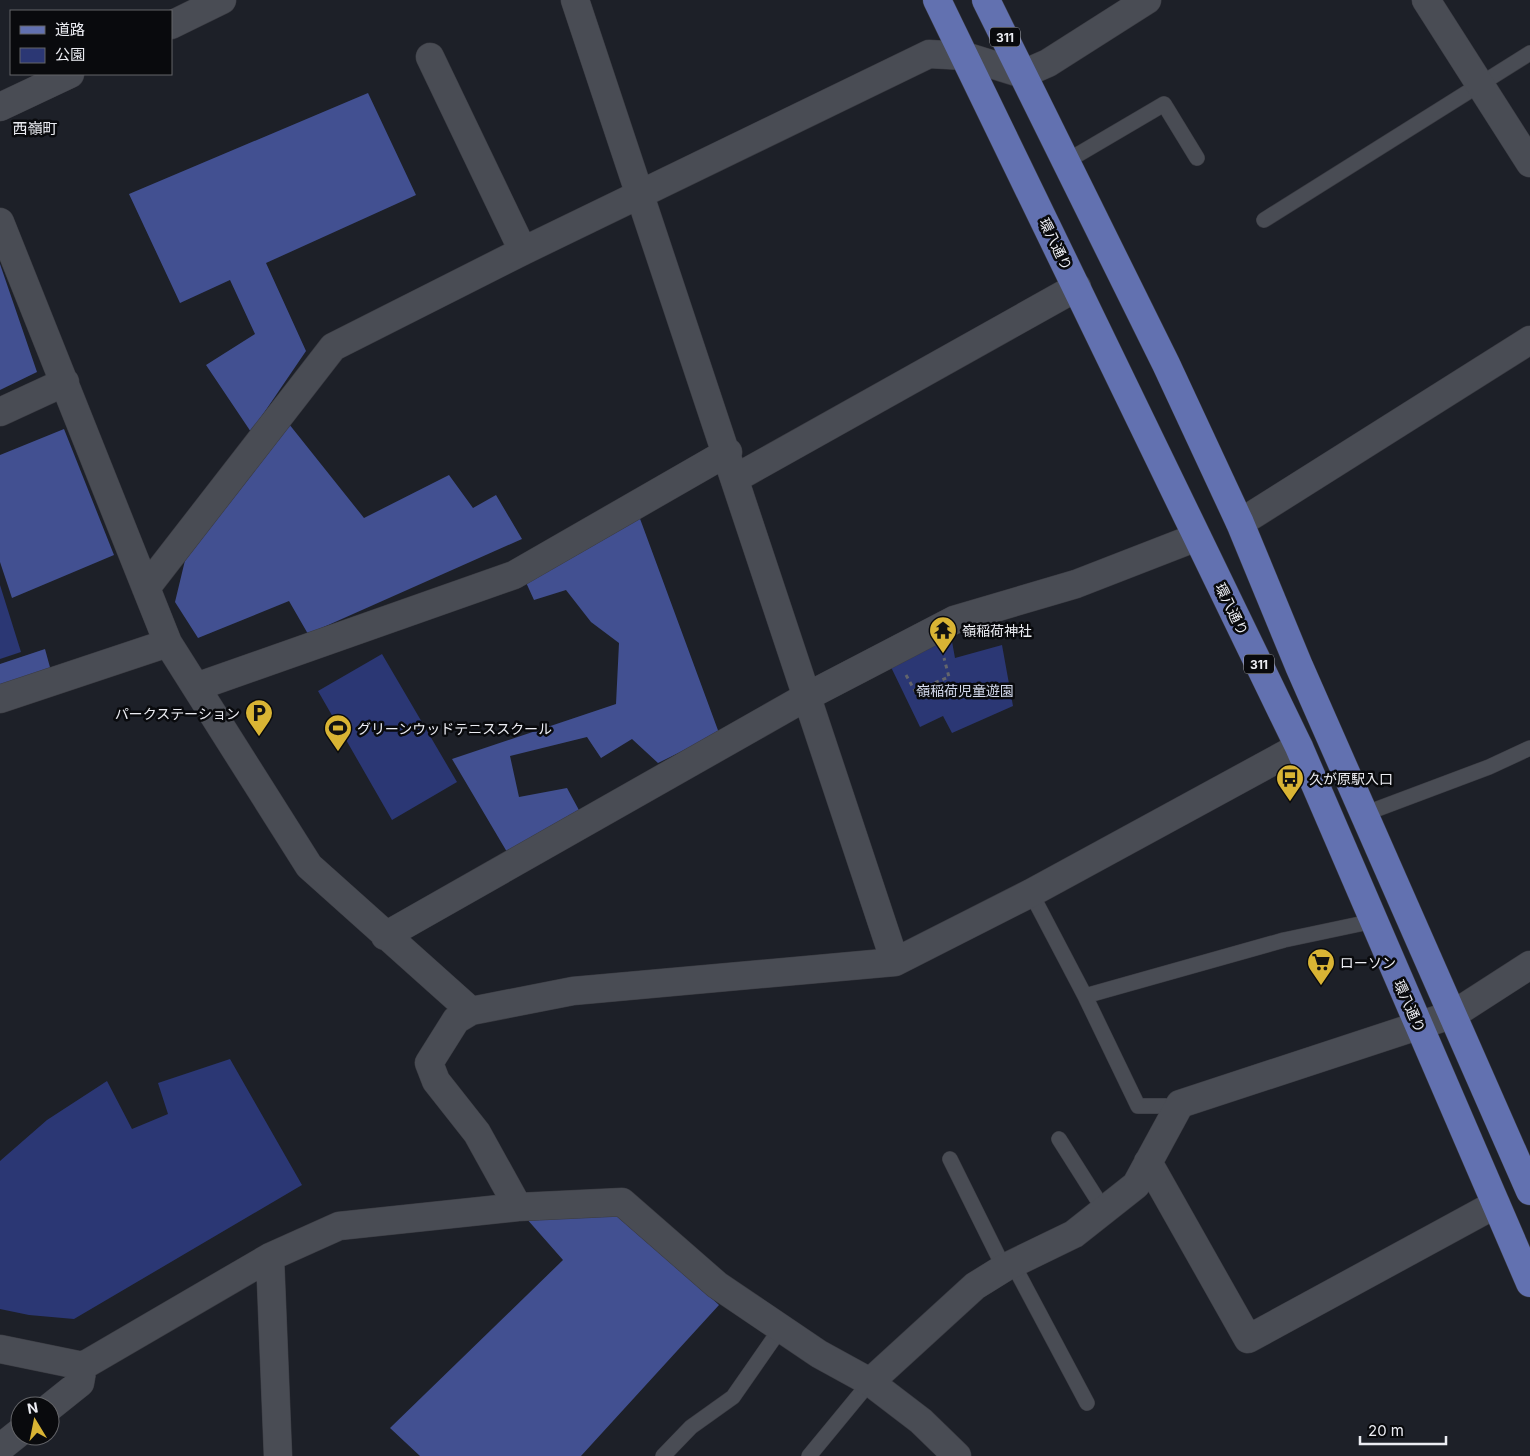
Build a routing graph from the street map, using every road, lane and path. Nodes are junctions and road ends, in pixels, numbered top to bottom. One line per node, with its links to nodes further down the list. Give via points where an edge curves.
1 (222, 0): 7 (street)
2 (575, 0): 18 (street)
3 (937, 0): 9 (main road, 環八通り / 311)
4 (986, 0): 11 (main road, 311)
5 (1147, 0): 11 (street, via 1048,63)
6 (1426, 0): 13 (street)
7 (172, 24)
8 (1530, 53): 13 (lane)
9 (965, 56): 11 (street); 18 (street, via 929,54); 22 (main road, 環八通り / 311)
10 (430, 57): 21 (street)
11 (1023, 74): 16 (main road, 311)
12 (68, 75): 14 (street)
13 (1479, 84): 17 (street); 19 (lane)
14 (0, 107)
15 (1197, 158): 16 (lane, via 1164,104)
16 (1067, 161): 28 (main road, 311)
17 (1530, 163)
18 (640, 195): 21 (street); 26 (street)
19 (1264, 220)
20 (0, 222): 24 (street)
21 (523, 251): 30 (street, via 333,347)
22 (1077, 287): 27 (street); 29 (main road, 環八通り / 311)
23 (1530, 340): 28 (street)
24 (65, 382): 25 (street); 30 (street)
25 (0, 412)
26 (728, 452): 27 (street); 34 (street, via 514,575)
27 (736, 478): 35 (street)
28 (1240, 523): 39 (main road, 311)
29 (1197, 537): 35 (street, via 1076,584 954,620); 37 (main road, 環八通り / 311)
30 (146, 588): 31 (street)
31 (168, 642): 34 (street); 36 (street)
32 (944, 658): 33 (path, via 949,677 915,691)
33 (906, 674)
34 (196, 687): 42 (street, via 309,866)
35 (806, 697): 42 (street); 43 (street)
36 (0, 699)
37 (1299, 747): 40 (street); 41 (main road, 環八通り / 311)
38 (1530, 748): 39 (lane, via 1489,767)
39 (1364, 814): 47 (main road, 311)
40 (1032, 893): 43 (street); 45 (lane)
41 (1374, 921): 45 (lane, via 1284,940); 48 (main road, 環八通り / 311)
42 (385, 936): 46 (street)
43 (895, 962): 46 (street, via 573,991)
44 (1530, 966): 47 (street)
45 (1085, 996): 49 (lane, via 1138,1106 1166,1106)
46 (471, 1011): 55 (street, via 456,1020 429,1063 436,1081 477,1134)
47 (1454, 1014): 48 (street); 53 (main road, 311)
48 (1419, 1026): 49 (street, via 1180,1104); 54 (main road, 環八通り / 311)
49 (1176, 1111): 52 (street)
50 (1059, 1139): 56 (lane)
51 (950, 1159): 58 (lane)
52 (1148, 1162): 54 (street, via 1248,1339); 56 (street, via 1136,1185)
53 (1530, 1191)
54 (1496, 1204): 59 (main road, 環八通り / 311)
55 (518, 1207): 57 (street, via 339,1226); 60 (street, via 622,1202 717,1285)
56 (1104, 1210): 58 (street, via 1074,1234)
57 (270, 1257): 62 (street); 68 (street)
58 (1009, 1266): 63 (street, via 975,1286); 65 (lane)
59 (1530, 1283)
60 (781, 1328): 63 (street, via 819,1354); 69 (lane, via 733,1397 690,1427)
61 (0, 1349): 62 (street)
62 (84, 1366): 64 (street, via 80,1383)
63 (870, 1382): 70 (lane); 71 (street, via 921,1421)
64 (60, 1400)
65 (1087, 1403)
66 (10, 1440): 67 (street)
67 (0, 1448)
68 (278, 1456)
69 (663, 1456)
70 (809, 1456)
71 (957, 1456)

